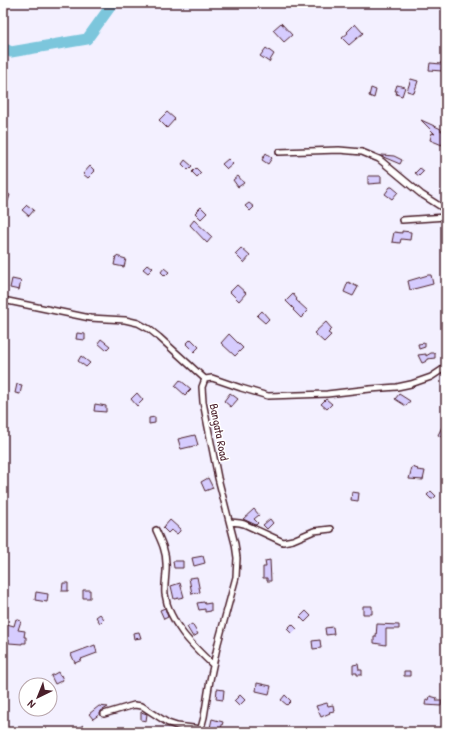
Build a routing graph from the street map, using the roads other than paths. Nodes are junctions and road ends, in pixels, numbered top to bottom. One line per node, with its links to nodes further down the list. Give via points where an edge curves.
1 (280, 152): 2 (street, via 362,152 379,159 421,194)
2 (446, 210)
3 (446, 217): 4 (street)
4 (402, 220)
5 (3, 300): 7 (street, via 90,318 138,323 159,337)
6 (446, 367): 7 (street, via 431,377 411,384 327,394 268,396 212,378)
7 (205, 379): 8 (street, Bangata Road, via 202,387 203,402 218,478)
8 (230, 522): 9 (street, via 244,524 283,542 314,531); 11 (street, Bangata Road, via 237,558 236,577)
9 (331, 529)
10 (156, 530): 11 (street, via 164,550 165,594 172,616 182,633)
11 (213, 665): 13 (street, Bangata Road)
12 (104, 714): 13 (street, via 134,705 142,706 168,723)
13 (201, 731)

